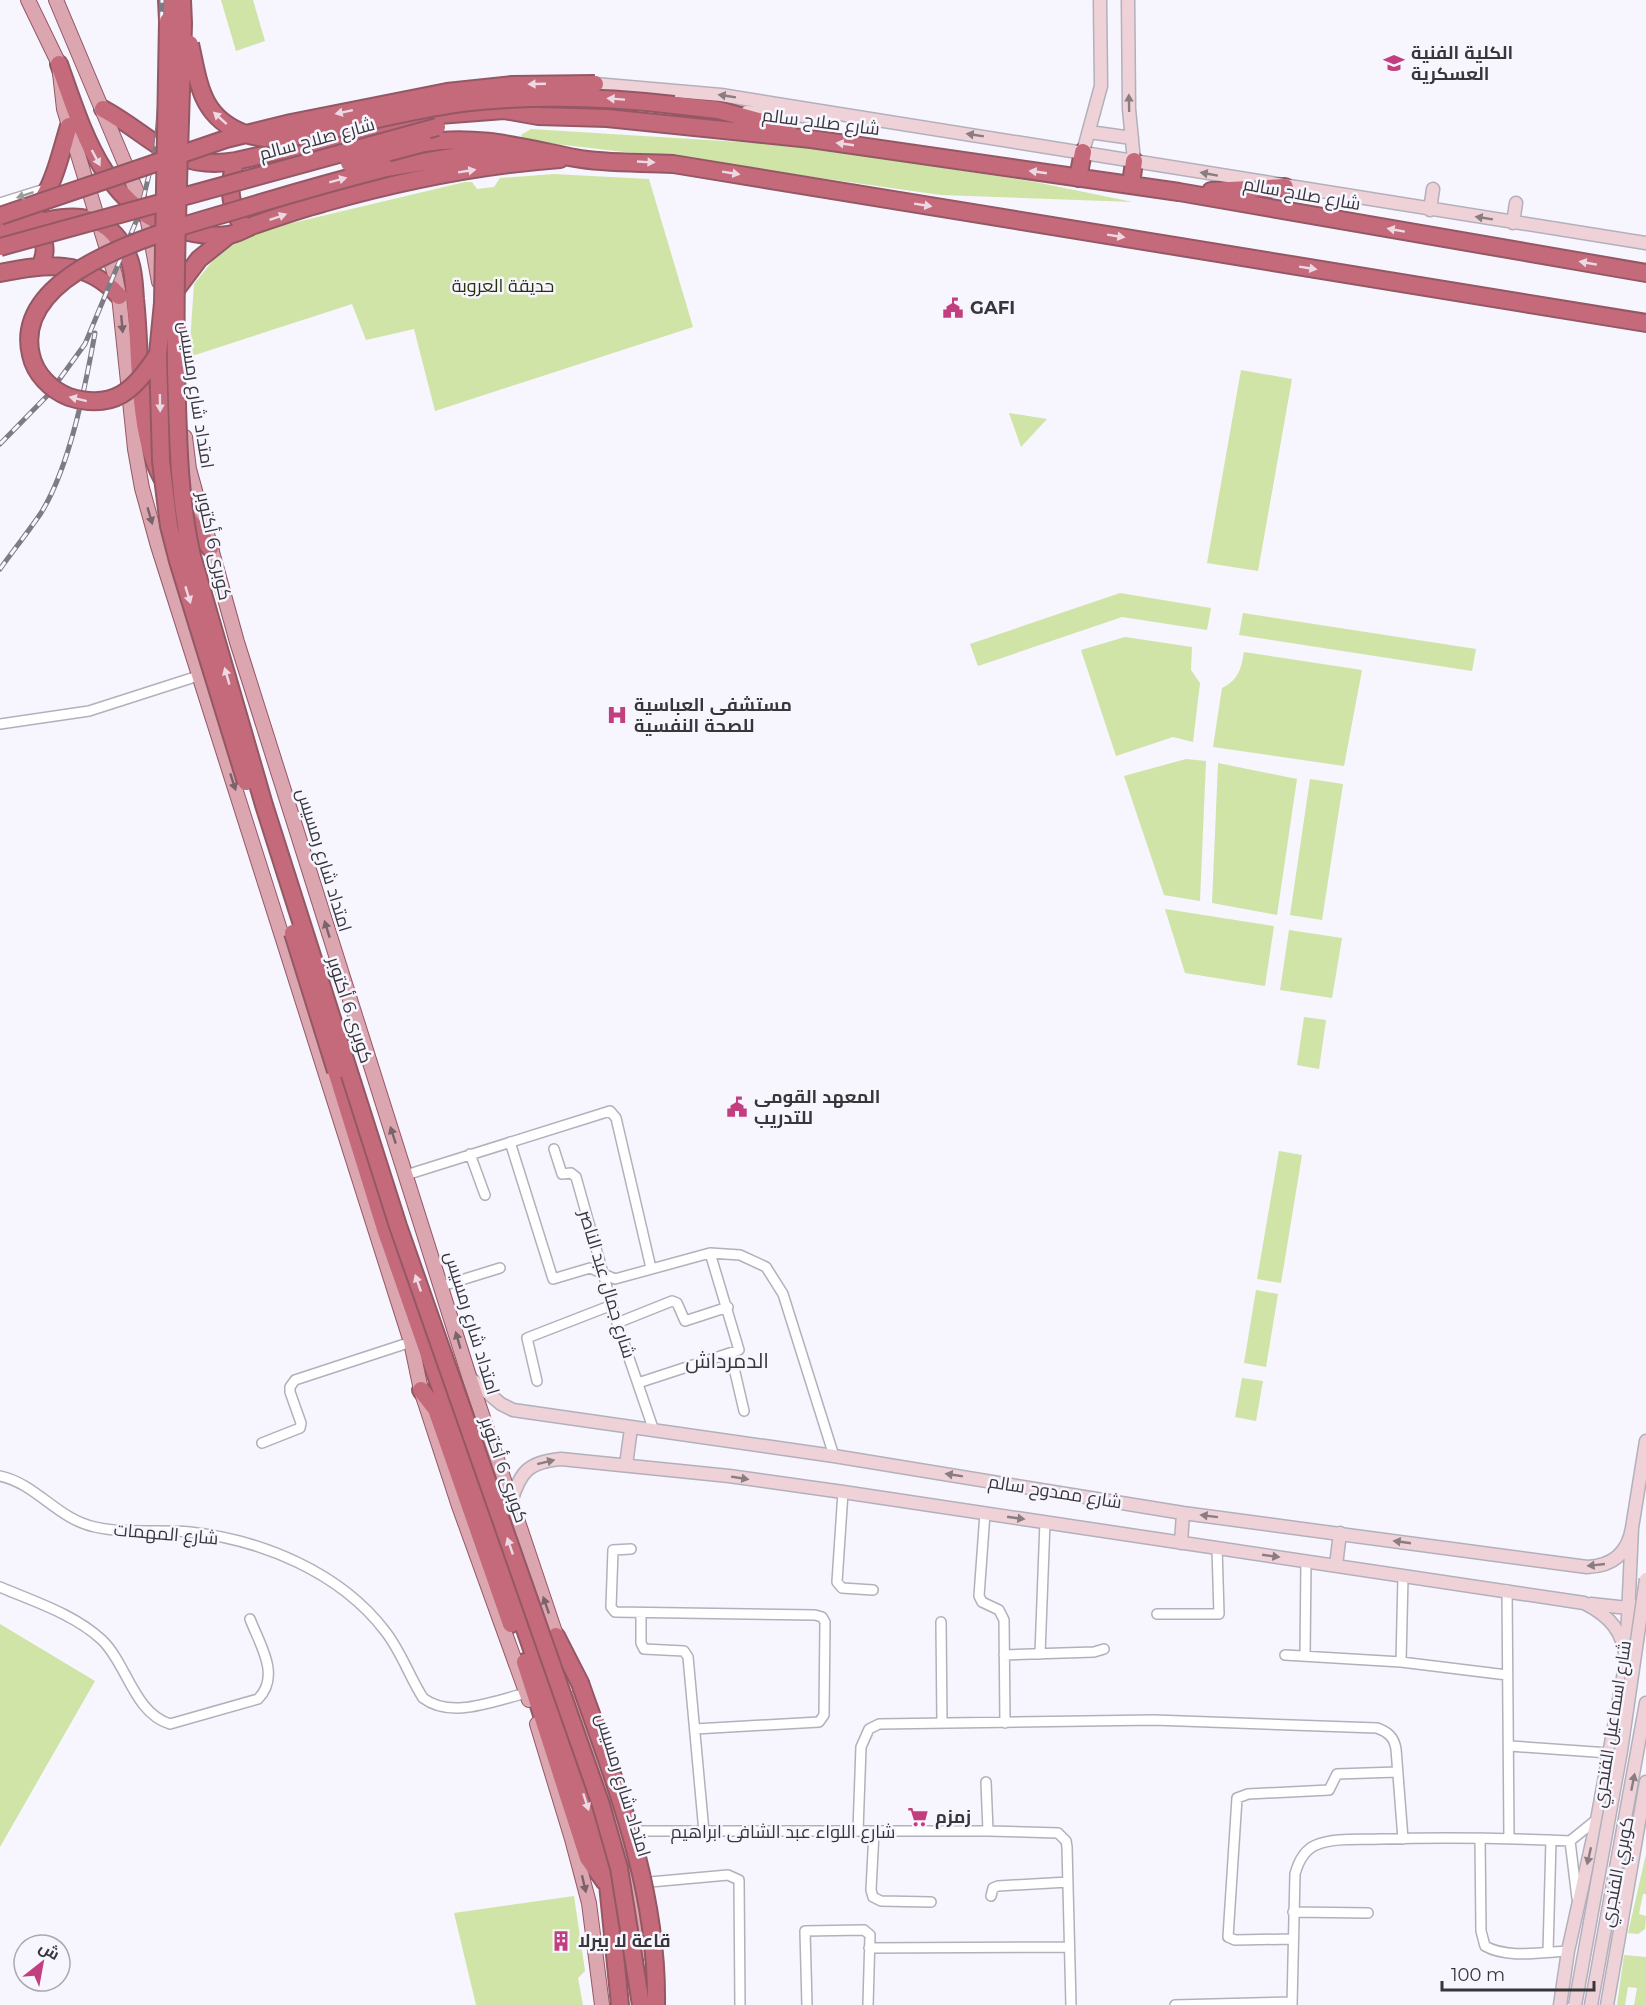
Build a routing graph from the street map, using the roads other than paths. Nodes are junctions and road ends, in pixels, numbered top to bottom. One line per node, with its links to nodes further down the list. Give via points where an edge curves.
1 (28, 0): 8 (main road)
2 (56, 0): 10 (main road, امتداد شارع رمسيس)
3 (167, 0): 48 (highway, كوبرى 6 أكتوبر, bridge, via 163,303)
4 (183, 0): 7 (highway, كوبرى 6 أكتوبر)
5 (1100, 0): 15 (main road, via 1101,86)
6 (1128, 0): 16 (main road, one-way to 6)
7 (183, 23): 11 (highway, one-way to 7, bridge, via 589,98 486,101 435,107 294,136 257,137 230,126 208,106 198,85); 153 (highway, كوبرى 6 أكتوبر, one-way to 7, bridge, via 619,1868 601,1805 398,1226 264,806 192,556 178,462 175,316)
8 (59, 64): 14 (main road); 33 (highway, one-way to 33, via 81,126 103,170 118,192)
9 (595, 84): 13 (main road, شارع صلاح سالم, one-way to 9, via 690,91); 32 (highway, one-way to 32, bridge, via 512,85 447,92 291,123 226,139)
10 (103, 109): 21 (highway, via 181,159 202,164); 33 (main road, امتداد شارع رمسيس)
11 (718, 110): 13 (main road, via 820,117); 17 (highway, via 780,126)
12 (519, 112): 17 (highway, شارع صلاح سالم, via 607,117); 21 (highway, via 439,115); 40 (highway, شارع صلاح سالم, bridge, via 437,127)
13 (847, 114): 19 (main road, شارع صلاح سالم, one-way to 13)
14 (69, 126): 25 (highway); 34 (main road)
15 (1089, 132): 16 (main road); 19 (main road)
16 (1132, 138): 22 (main road)
17 (811, 139): 23 (highway, شارع صلاح سالم, one-way to 17)
18 (547, 150): 20 (highway, شارع صلاح سالم); 41 (highway, شارع صلاح سالم, bridge, via 474,140 424,143); 48 (highway, one-way to 18, bridge, via 131,389 109,400 86,401 65,395 43,379 31,356 31,333 37,312 49,294 106,254 206,219 386,168 465,155)
19 (1083, 153): 22 (main road, شارع صلاح سالم); 23 (highway)
20 (576, 158): 37 (highway, one-way to 20, via 321,203 423,179); 47 (highway, شارع صلاح سالم, one-way to 47, via 673,164)
21 (236, 161): 37 (highway, via 230,190)
22 (1134, 161): 24 (highway); 26 (main road, شارع صلاح سالم, one-way to 22)
23 (1078, 178): 24 (highway, شارع صلاح سالم)
24 (1131, 185): 28 (highway, شارع صلاح سالم)
25 (50, 187): 29 (street, one-way to 29); 36 (highway)
26 (1285, 187): 28 (highway); 31 (main road, شارع صلاح سالم)
27 (1433, 189): 31 (main road)
28 (1179, 192): 44 (highway, شارع صلاح سالم, one-way to 28)
29 (0, 203)
30 (1516, 203): 35 (main road)
31 (1430, 210): 35 (main road, شارع صلاح سالم, one-way to 31)
32 (0, 216)
33 (147, 216): 37 (highway, via 162,225 195,234); 46 (main road, امتداد شارع رمسيس)
34 (99, 222): 36 (highway, via 80,218); 45 (main road); 49 (highway, via 120,240 131,264 150,454 174,498)
35 (1513, 223): 39 (main road, شارع صلاح سالم)
36 (20, 226): 38 (highway); 42 (highway, via 40,235 45,245)
37 (237, 232): 46 (highway, via 199,259)
38 (0, 233)
39 (1646, 243)
40 (0, 247)
41 (0, 256)
42 (41, 264): 43 (highway); 45 (highway, via 76,270 105,283)
43 (0, 273)
44 (1646, 273)
45 (119, 296): 50 (main road, one-way to 50, via 142,488)
46 (164, 309): 49 (main road, امتداد شارع رمسيس, via 189,469)
47 (1646, 323)
48 (158, 354): 139 (highway, كوبرى 6 أكتوبر, one-way to 139, bridge, via 161,462 178,561 385,1229 579,1782)
49 (210, 548): 52 (main road, امتداد شارع رمسيس)
50 (198, 676): 51 (street, via 89,711); 53 (main road)
51 (0, 724)
52 (265, 732): 53 (main road, via 261,751 248,762 234,758); 54 (main road, امتداد شارع رمسيس, one-way to 52)
53 (221, 743): 55 (main road, one-way to 55)
54 (339, 970): 55 (main road, via 321,959 310,960); 59 (main road, امتداد شارع رمسيس, one-way to 54)
55 (294, 973): 69 (main road)
56 (510, 1142): 58 (street); 63 (street, via 606,1111 614,1114); 64 (street, via 552,1278 590,1269)
57 (554, 1149): 64 (street, شارع جمال عبد الناصر, via 562,1174 576,1177)
58 (470, 1154): 59 (street); 60 (street)
59 (406, 1175): 65 (main road, امتداد شارع رمسيس)
60 (485, 1194)
61 (710, 1253): 63 (street); 67 (street); 80 (street, via 751,1259 766,1267 775,1278)
62 (500, 1268): 65 (street)
63 (651, 1268): 64 (street, via 615,1279)
64 (604, 1276): 66 (street, شارع جمال عبد الناصر)
65 (442, 1286): 71 (main road, امتداد شارع رمسيس, one-way to 65)
66 (612, 1305): 68 (street, شارع جمال عبد الناصر); 72 (street, via 527,1338)
67 (728, 1307): 68 (street, via 685,1321 678,1303 672,1301); 70 (street, via 739,1350)
68 (617, 1323): 73 (street, شارع جمال عبد الناصر)
69 (411, 1342): 74 (main road); 79 (street, via 295,1380 290,1392 300,1428)
70 (731, 1355): 73 (street); 75 (street)
71 (469, 1376): 76 (main road, شارع ممدوح سالم, via 513,1410); 84 (main road, امتداد شارع رمسيس)
72 (537, 1381)
73 (638, 1383): 77 (street, شارع جمال عبد الناصر)
74 (421, 1390): 116 (main road); 139 (highway, via 436,1408 526,1664 588,1858)
75 (744, 1411)
76 (632, 1428): 77 (main road, شارع ممدوح سالم); 81 (main road)
77 (654, 1431): 80 (main road, شارع ممدوح سالم)
78 (1646, 1442): 88 (main road, شارع اسماعيل الفنجري)
79 (262, 1443)
80 (834, 1456): 86 (main road, شارع ممدوح سالم, one-way to 80)
81 (626, 1465): 83 (main road, شارع ممدوح سالم, one-way to 83); 84 (main road, شارع ممدوح سالم, one-way to 81, via 518,1480 539,1463 561,1459)
82 (0, 1476): 116 (street, شارع المهمات, via 26,1485 69,1517 96,1527 211,1535 284,1556 337,1587 384,1630 423,1698 433,1706 458,1708)
83 (843, 1492): 85 (main road, شارع ممدوح سالم); 98 (street, via 837,1582 843,1588)
84 (511, 1502): 107 (main road, امتداد شارع رمسيس, one-way to 84)
85 (985, 1513): 87 (main road, شارع ممدوح سالم, one-way to 87); 110 (street, via 979,1596 1002,1614)
86 (1184, 1513): 89 (main road, شارع ممدوح سالم, one-way to 86); 90 (main road)
87 (1044, 1522): 90 (main road, شارع ممدوح سالم); 109 (street)
88 (1632, 1528): 89 (main road, شارع ممدوح سالم, one-way to 89, via 1630,1541 1613,1561 1587,1567); 102 (main road, شارع اسماعيل الفنجري)
89 (1340, 1533): 94 (main road)
90 (1181, 1543): 91 (main road, شارع ممدوح سالم)
91 (1217, 1548): 93 (main road, شارع ممدوح سالم, one-way to 93); 104 (street, via 1219,1614)
92 (632, 1549): 103 (street, via 612,1550 611,1607 615,1612)
93 (1306, 1561): 94 (main road, شارع ممدوح سالم); 112 (street)
94 (1336, 1565): 95 (main road, شارع ممدوح سالم)
95 (1403, 1577): 99 (main road, شارع ممدوح سالم); 114 (street)
96 (1646, 1579): 161 (main road, كوبري الفنجري, bridge, via 1622,1751)
97 (0, 1587): 105 (street, via 74,1619 90,1630 116,1658 147,1708 170,1724 258,1699 263,1694 269,1682 269,1669)
98 (873, 1590)
99 (1507, 1590): 101 (main road, شارع ممدوح سالم); 115 (street)
100 (1646, 1602): 102 (main road)
101 (1584, 1603): 102 (main road); 113 (main road, شارع ممدوح سالم, via 1616,1626 1623,1638)
102 (1628, 1608): 113 (main road, شارع اسماعيل الفنجري)
103 (641, 1613): 120 (street, via 644,1649 687,1654); 120 (street, via 815,1615 825,1622 824,1715 819,1722)
104 (1157, 1614)
105 (250, 1619)
106 (941, 1622): 118 (street)
107 (556, 1636): 127 (main road, امتداد شارع رمسيس); 154 (highway, bridge, via 580,1683 635,1845 653,1930)
108 (1104, 1649): 109 (street)
109 (1040, 1654): 110 (street)
110 (1004, 1655): 119 (street)
111 (1286, 1655): 112 (street)
112 (1305, 1656): 114 (street)
113 (1626, 1661): 122 (main road, شارع اسماعيل الفنجري)
114 (1401, 1662): 115 (street)
115 (1507, 1675): 121 (street)
116 (527, 1693): 151 (main road, one-way to 151, via 581,1870)
117 (1646, 1704): 162 (main road, كوبري الفنجري, one-way to 117)
118 (942, 1723): 119 (street); 128 (street, via 896,1722 869,1729 861,1748)
119 (1005, 1723): 123 (street, via 1154,1720 1377,1728 1395,1742)
120 (695, 1729): 130 (street)
121 (1510, 1746): 122 (street); 133 (street)
122 (1609, 1753): 126 (main road, شارع اسماعيل الفنجري)
123 (1397, 1772): 134 (street); 145 (street, via 1337,1774 1329,1790 1248,1794 1237,1798 1228,1937)
124 (986, 1782): 129 (street)
125 (1646, 1782): 163 (main road)
126 (1597, 1820): 136 (street); 142 (main road, شارع اسماعيل الفنجري, one-way to 142)
127 (621, 1831): 130 (street, شارع اللواء عبد الشافى ابراهيم); 138 (main road, امتداد شارع رمسيس)
128 (858, 1831): 130 (street, شارع اللواء عبد الشافى ابراهيم); 131 (street, شارع اللواء عبد الشافى ابراهيم)
129 (988, 1831): 131 (street, شارع اللواء عبد الشافى ابراهيم); 137 (street, شارع اللواء عبد الشافى ابراهيم, via 1050,1832 1062,1836 1067,1847)
130 (704, 1832)
131 (874, 1832): 141 (street, via 873,1897 881,1901)
132 (1480, 1838): 133 (street); 134 (street); 149 (street, via 1482,1941 1492,1950)
133 (1509, 1838): 135 (street)
134 (1403, 1839): 143 (street, via 1344,1840 1314,1846 1298,1863)
135 (1551, 1840): 136 (street); 149 (street)
136 (1570, 1841): 142 (street)
137 (1068, 1882): 140 (street, via 998,1886); 146 (street, شارع اللواء عبد الشافى ابراهيم)
138 (633, 1883): 154 (main road, امتداد شارع رمسيس); 155 (street, via 728,1875 739,1880)
139 (608, 1884): 152 (highway, كوبرى 6 أكتوبر)
140 (991, 1896)
141 (931, 1902)
142 (1577, 1908): 148 (main road, شارع اسماعيل الفنجري)
143 (1293, 1912): 144 (street); 145 (street)
144 (1368, 1913)
145 (1293, 1939): 150 (street)
146 (1069, 1947): 147 (street); 158 (street, شارع اللواء عبد الشافى ابراهيم)
147 (869, 1948): 156 (street, via 870,1935 866,1931 805,1931); 157 (street)
148 (1568, 1951): 149 (street); 160 (main road, شارع اسماعيل الفنجري)
149 (1548, 1952)
150 (1292, 2004): 159 (street)
151 (602, 2005)
152 (620, 2005)
153 (641, 2005)
154 (657, 2005)
155 (740, 2005)
156 (807, 2005)
157 (868, 2005)
158 (1071, 2005)
159 (1175, 2005)
160 (1560, 2005)
161 (1575, 2005)
162 (1592, 2005)
163 (1607, 2005)

